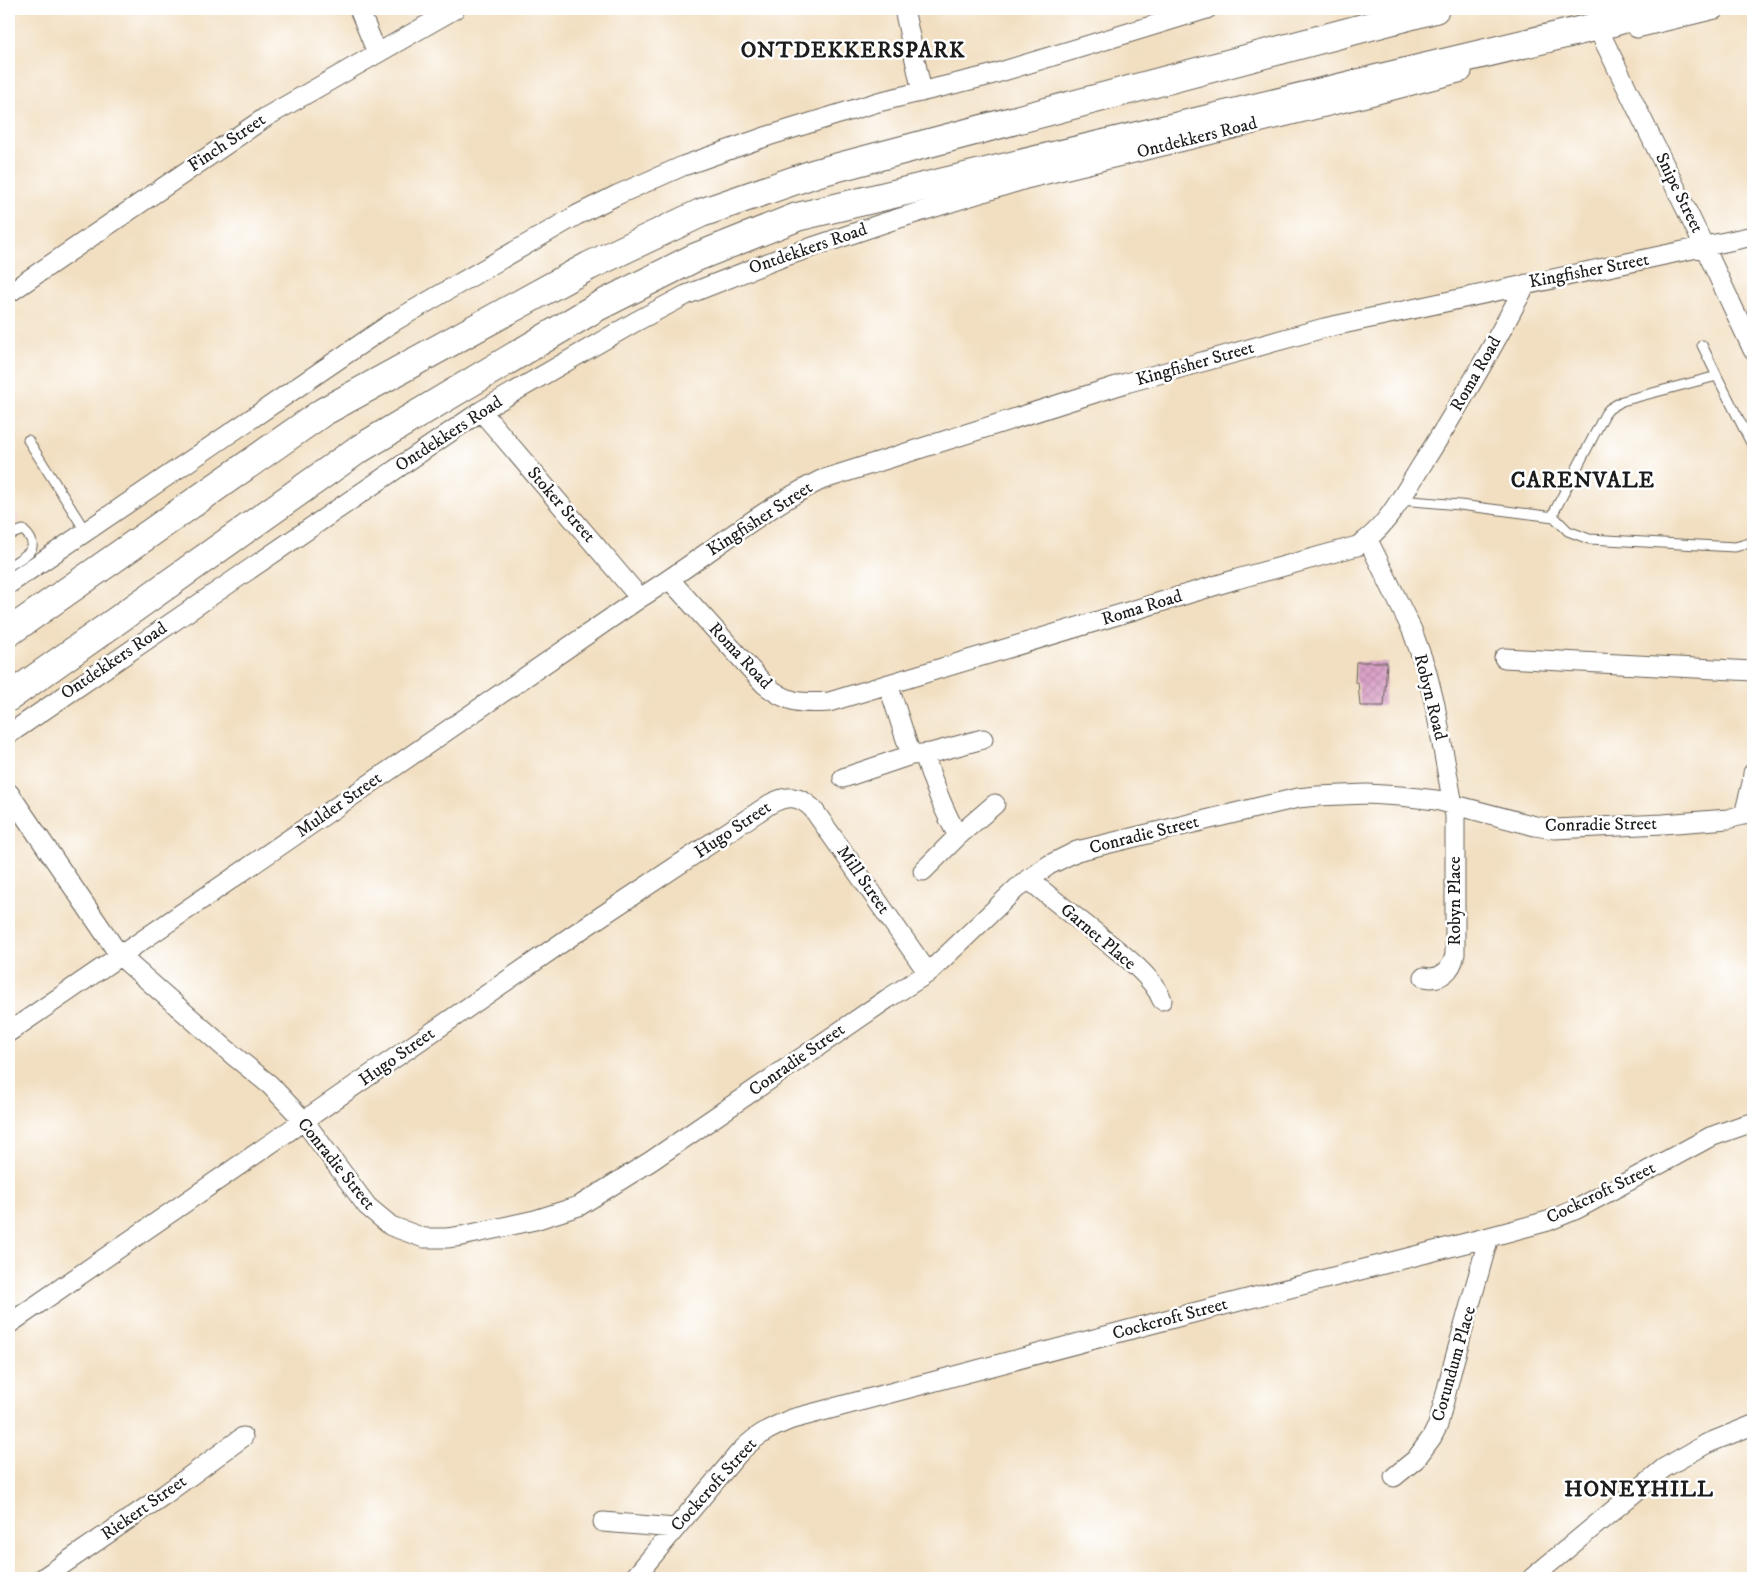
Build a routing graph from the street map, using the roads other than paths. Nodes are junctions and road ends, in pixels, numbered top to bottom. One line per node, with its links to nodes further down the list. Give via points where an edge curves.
1 (359, 9): 9 (street)
2 (455, 9): 9 (street, Finch Street)
3 (904, 9): 10 (street)
4 (1207, 9): 10 (street, via 987,76)
5 (1434, 9): 31 (main road, via 816,173 701,213 588,266 323,412)
6 (1657, 9): 35 (main road, Ontdekkers Road, via 1599,26 797,217 694,258 596,307 356,451)
7 (1714, 9): 8 (street, Ontdekkers Road)
8 (1602, 37): 12 (street, Snipe Street); 18 (street, Ontdekkers Road, via 1026,179 887,222 783,257 686,295)
9 (377, 53): 14 (street, Finch Street, via 266,117)
10 (922, 92): 23 (street, via 878,102 706,158 643,182 578,215 393,322)
11 (1753, 236): 12 (street, Kingfisher Street)
12 (1705, 248): 13 (street, Kingfisher Street); 16 (street, Snipe Street)
13 (1526, 284): 21 (street, Roma Road); 28 (street, Kingfisher Street, via 1324,328 1126,383 835,474 800,490 750,522)
14 (9, 293)
15 (1702, 345): 17 (lane)
16 (1753, 350)
17 (1717, 376): 20 (lane); 22 (lane, via 1622,401 1608,409)
18 (481, 411): 30 (street, Stoker Street); 36 (street, Ontdekkers Road)
19 (28, 440): 23 (lane)
20 (1753, 447)
21 (1400, 500): 22 (lane); 25 (street, Roma Road)
22 (1554, 517): 26 (lane, via 1568,531 1589,539 1734,547)
23 (86, 532): 29 (street)
24 (9, 535): 27 (lane, via 23,530 33,546 31,551)
25 (1368, 540): 34 (street, Roma Road, via 1357,546); 44 (street, Robyn Road, via 1412,630 1426,669)
26 (1753, 542)
27 (9, 566)
28 (670, 580): 30 (street, Mulder Street); 34 (street, Roma Road, via 778,696 806,704 829,702)
29 (9, 584)
30 (640, 598): 49 (street, Mulder Street)
31 (9, 632)
32 (1504, 658): 33 (street)
33 (1753, 671)
34 (888, 684): 38 (street)
35 (9, 697)
36 (9, 734)
37 (984, 739): 38 (street)
38 (918, 754): 40 (street); 46 (street)
39 (1753, 773): 45 (street)
40 (843, 778)
41 (9, 792): 49 (street, Conradie Street)
42 (790, 797): 50 (street, Mill Street, via 806,802 813,809); 54 (street, Hugo Street, via 770,804 573,935)
43 (995, 804): 46 (street)
44 (1452, 804): 45 (street, Conradie Street, via 1554,829 1728,819); 48 (street, Conradie Street, via 1367,794 1298,798 1091,847 1061,858); 51 (street, Robyn Place, via 1455,816 1454,961 1439,978)
45 (1748, 813)
46 (958, 836): 47 (street)
47 (922, 871)
48 (1028, 879): 50 (street, Conradie Street); 52 (street, Garnet Place, via 1138,969 1158,990)
49 (120, 956): 53 (street, Mulder Street); 54 (street, Conradie Street, via 270,1085)
50 (928, 973): 54 (street, Conradie Street, via 588,1201 569,1211 535,1220 447,1238 424,1238 391,1226 367,1206)
51 (1424, 977)
52 (1162, 1000)
53 (9, 1032)
54 (304, 1121): 57 (street, Hugo Street)
55 (1753, 1123): 56 (street, Cockcroft Street, via 1710,1137 1578,1209)
56 (1489, 1237): 60 (street, Corundum Place, via 1438,1424 1416,1459); 62 (street, Cockcroft Street, via 792,1419 750,1441)
57 (9, 1324)
58 (1753, 1425): 65 (street, via 1706,1444 1664,1468)
59 (243, 1437): 63 (street, Riekert Street)
60 (1394, 1477)
61 (604, 1522): 62 (street)
62 (676, 1528): 64 (street, Cockcroft Street)
63 (43, 1578)
64 (634, 1578)
65 (1532, 1578)

